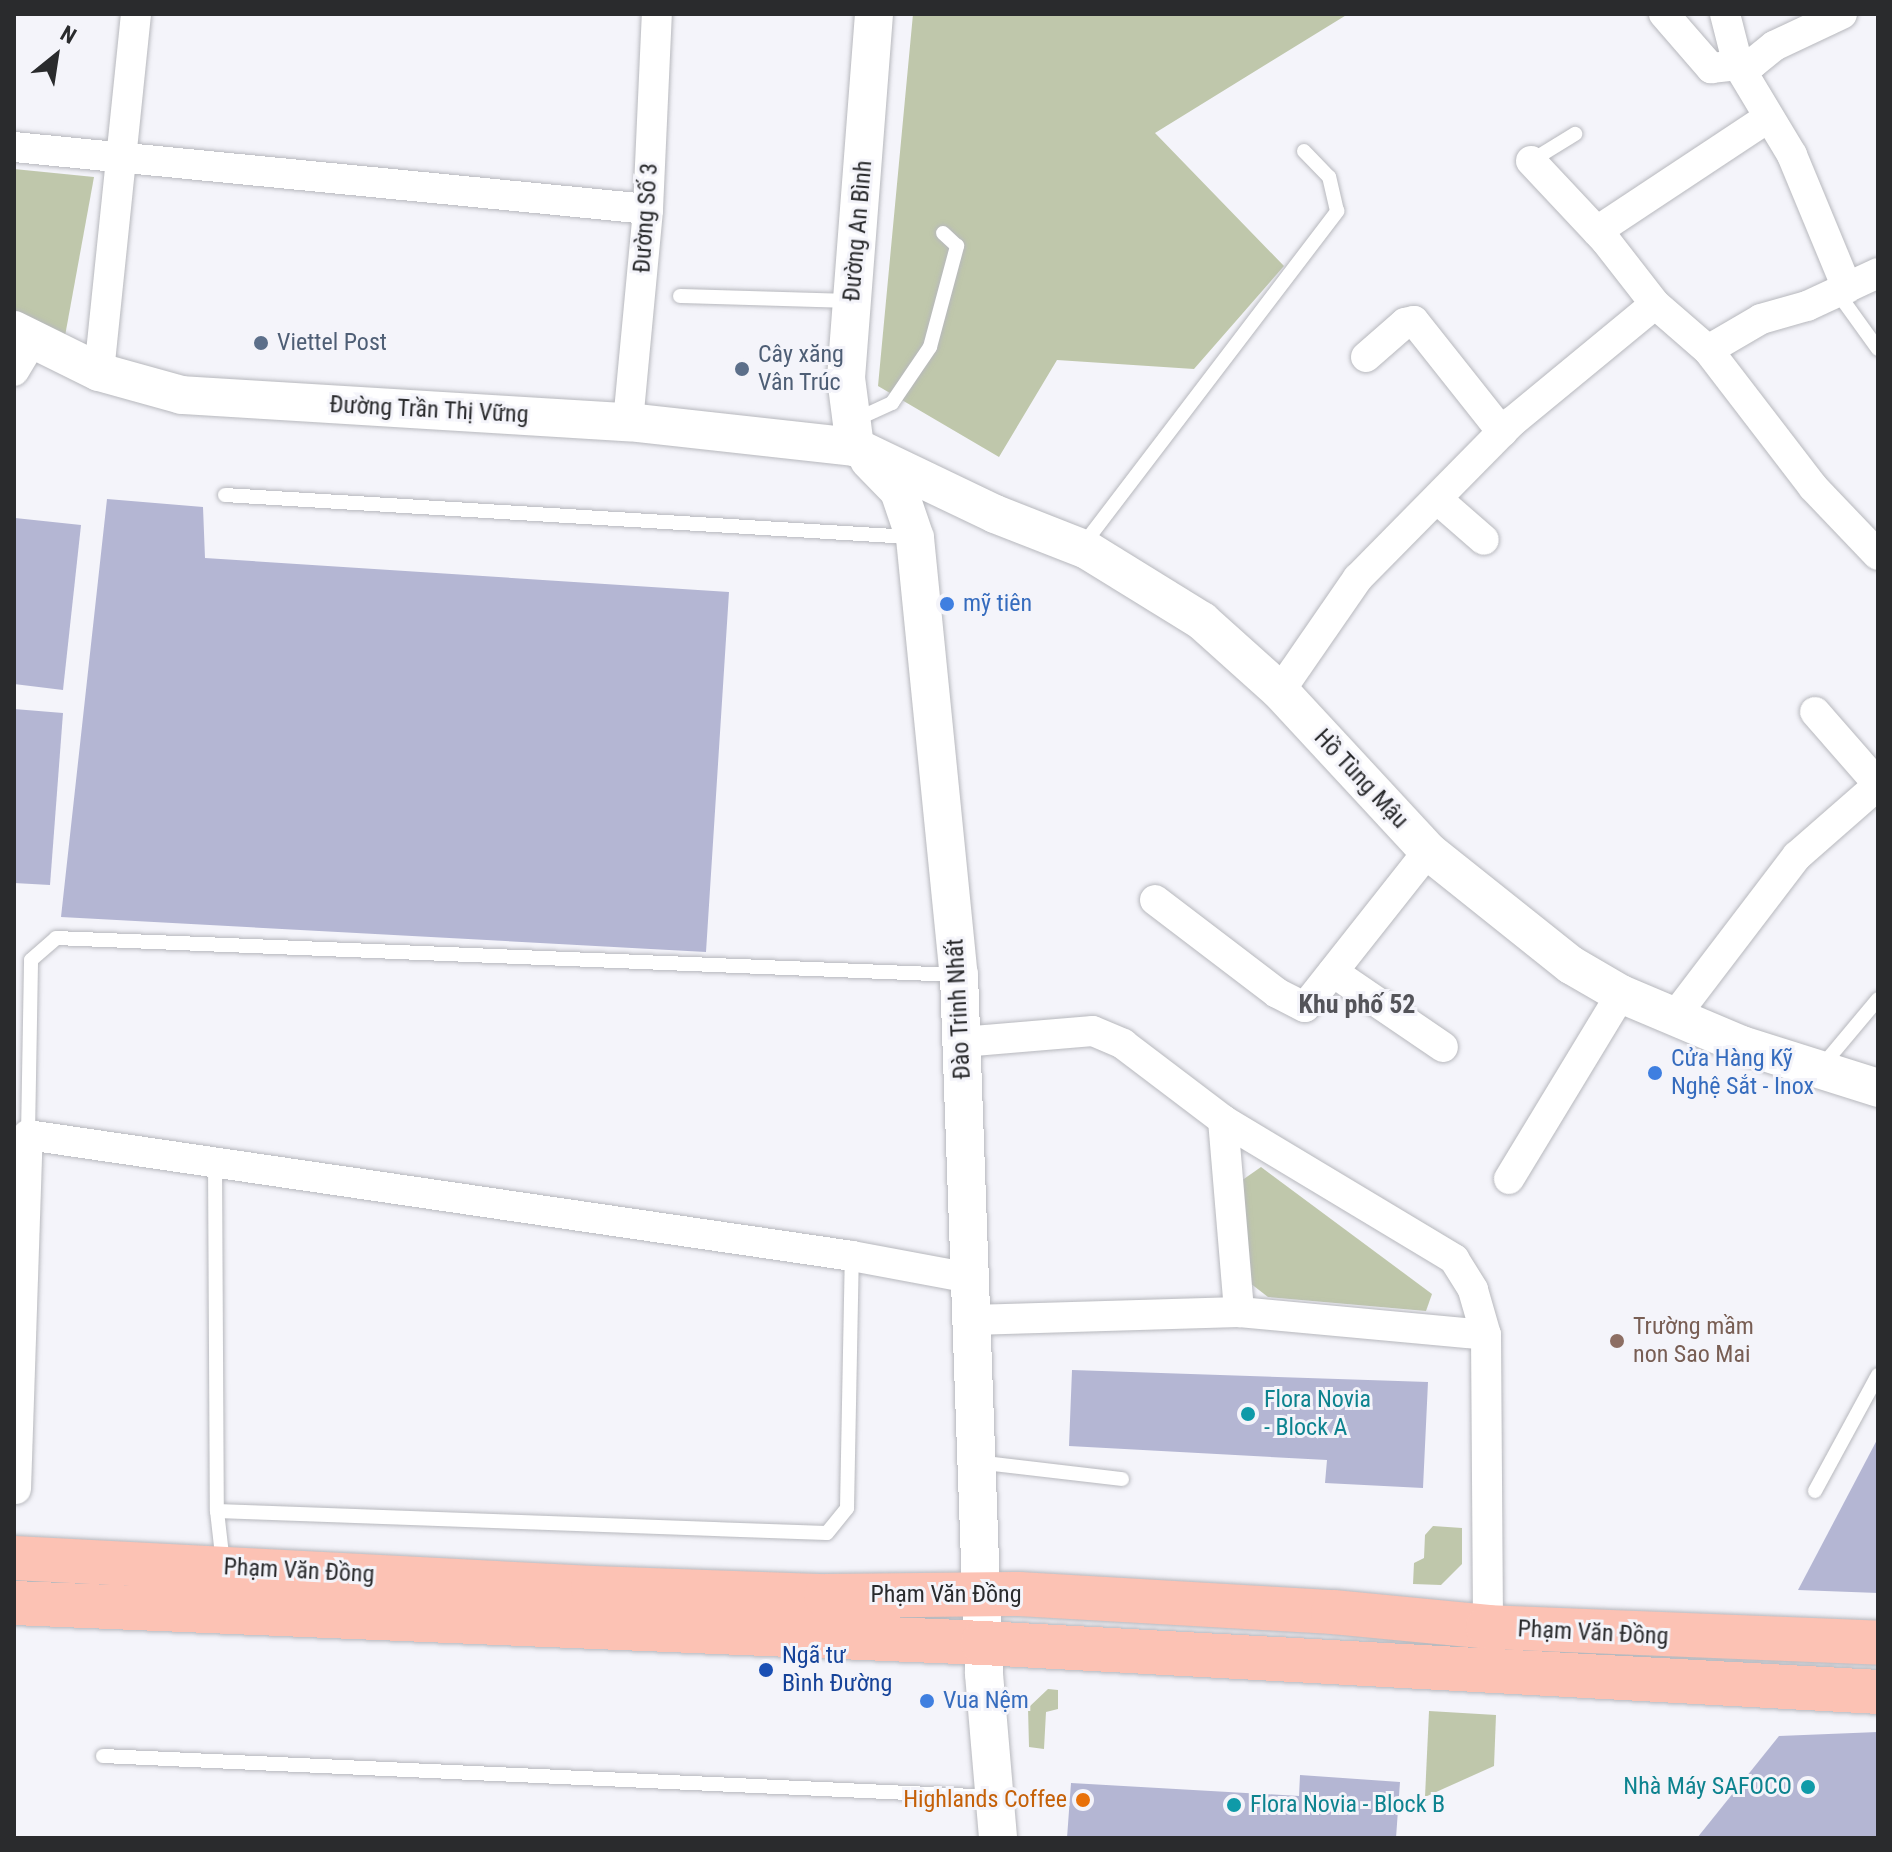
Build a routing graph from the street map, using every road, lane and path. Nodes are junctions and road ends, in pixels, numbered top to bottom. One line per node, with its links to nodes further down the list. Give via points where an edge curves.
1 (136, 14): 12 (street)
2 (657, 14): 14 (street, Đường Số 3)
3 (874, 14): 20 (street, Đường An Bình)
4 (1664, 14): 7 (street, via 1711,68)
5 (1725, 14): 7 (street)
6 (1830, 17): 7 (street, via 1753,63)
7 (1738, 65): 8 (street)
8 (1768, 118): 15 (street); 18 (street, via 1792,155)
9 (1575, 134): 13 (lane)
10 (14, 147): 12 (street)
11 (1304, 151): 35 (lane, via 1329,177 1337,211)
12 (121, 154): 14 (street); 26 (street)
13 (1531, 161): 15 (street)
14 (648, 209): 27 (street, Đường Số 3)
15 (1597, 231): 21 (street)
16 (943, 233): 29 (lane, via 957,246 930,347 892,403)
17 (1878, 273): 18 (street)
18 (1842, 290): 23 (lane); 24 (street, via 1761,319)
19 (680, 296): 20 (lane)
20 (852, 301): 29 (street, Đường An Bình, via 846,378)
21 (1655, 304): 24 (street); 28 (street)
22 (20, 347): 26 (street, Đường Trần Thị Vững)
23 (1878, 349)
24 (1708, 350): 32 (street, via 1813,487)
25 (1366, 357): 28 (street, via 1414,321)
26 (99, 372): 27 (street, Đường Trần Thị Vững, via 182,395)
27 (628, 422): 29 (street, Đường Trần Thị Vững)
28 (1502, 432): 31 (street)
29 (853, 435): 33 (street, Đào Trinh Nhất, via 899,491); 35 (street, Hồ Tùng Mậu)
30 (225, 495): 33 (lane)
31 (1437, 499): 34 (street); 37 (street, via 1358,578)
32 (1868, 526): 36 (street)
33 (915, 538): 43 (street, Đào Trinh Nhất)
34 (1484, 540)
35 (1080, 548): 37 (street, Hồ Tùng Mậu, via 1202,621)
36 (1878, 555)
37 (1280, 691): 40 (street, Hồ Tùng Mậu)
38 (1815, 712): 39 (street)
39 (1878, 785): 46 (street, via 1797,856)
40 (1428, 851): 42 (street); 44 (street, Hồ Tùng Mậu, via 1571,965)
41 (1155, 900): 42 (street, via 1277,993 1305,1007)
42 (1333, 972): 50 (street)
43 (959, 975): 48 (lane, via 56,938 31,960); 49 (street, Đào Trinh Nhất)
44 (1621, 994): 46 (street, Hồ Tùng Mậu); 56 (street)
45 (1878, 999): 51 (lane)
46 (1675, 1016): 51 (street, Hồ Tùng Mậu)
47 (14, 1029): 48 (lane)
48 (30, 1029): 54 (lane)
49 (962, 1042): 53 (street, via 1093,1031 1123,1044); 58 (street, Đào Trinh Nhất)
50 (1443, 1047)
51 (1817, 1073): 52 (street, Hồ Tùng Mậu)
52 (1878, 1088)
53 (1223, 1120): 59 (street); 61 (street, via 1454,1259 1473,1290)
54 (28, 1135): 55 (street); 65 (street)
55 (215, 1161): 57 (street); 67 (lane)
56 (1509, 1179)
57 (852, 1256): 58 (street); 67 (lane, via 847,1508 827,1533)
58 (970, 1278): 60 (street, Đào Trinh Nhất)
59 (1239, 1312): 60 (street); 61 (street)
60 (972, 1320): 63 (street, Đào Trinh Nhất)
61 (1486, 1335): 72 (street)
62 (1878, 1375): 66 (lane)
63 (977, 1462): 64 (lane); 70 (street, Đào Trinh Nhất)
64 (1122, 1479)
65 (16, 1489)
66 (1815, 1491)
67 (217, 1511): 69 (lane)
68 (14, 1558): 69 (highway, Phạm Văn Đồng)
69 (223, 1567): 70 (highway, Phạm Văn Đồng, via 608,1589 826,1596)
70 (984, 1593): 72 (highway, Phạm Văn Đồng, via 1333,1612); 73 (street, Đào Trinh Nhất)
71 (14, 1603): 73 (highway, Phạm Văn Đồng)
72 (1488, 1627): 74 (highway, Phạm Văn Đồng)
73 (983, 1643): 75 (highway, Phạm Văn Đồng); 77 (street)
74 (1878, 1643)
75 (1878, 1692)
76 (103, 1756): 77 (lane)
77 (995, 1797): 78 (street)
78 (998, 1838)

